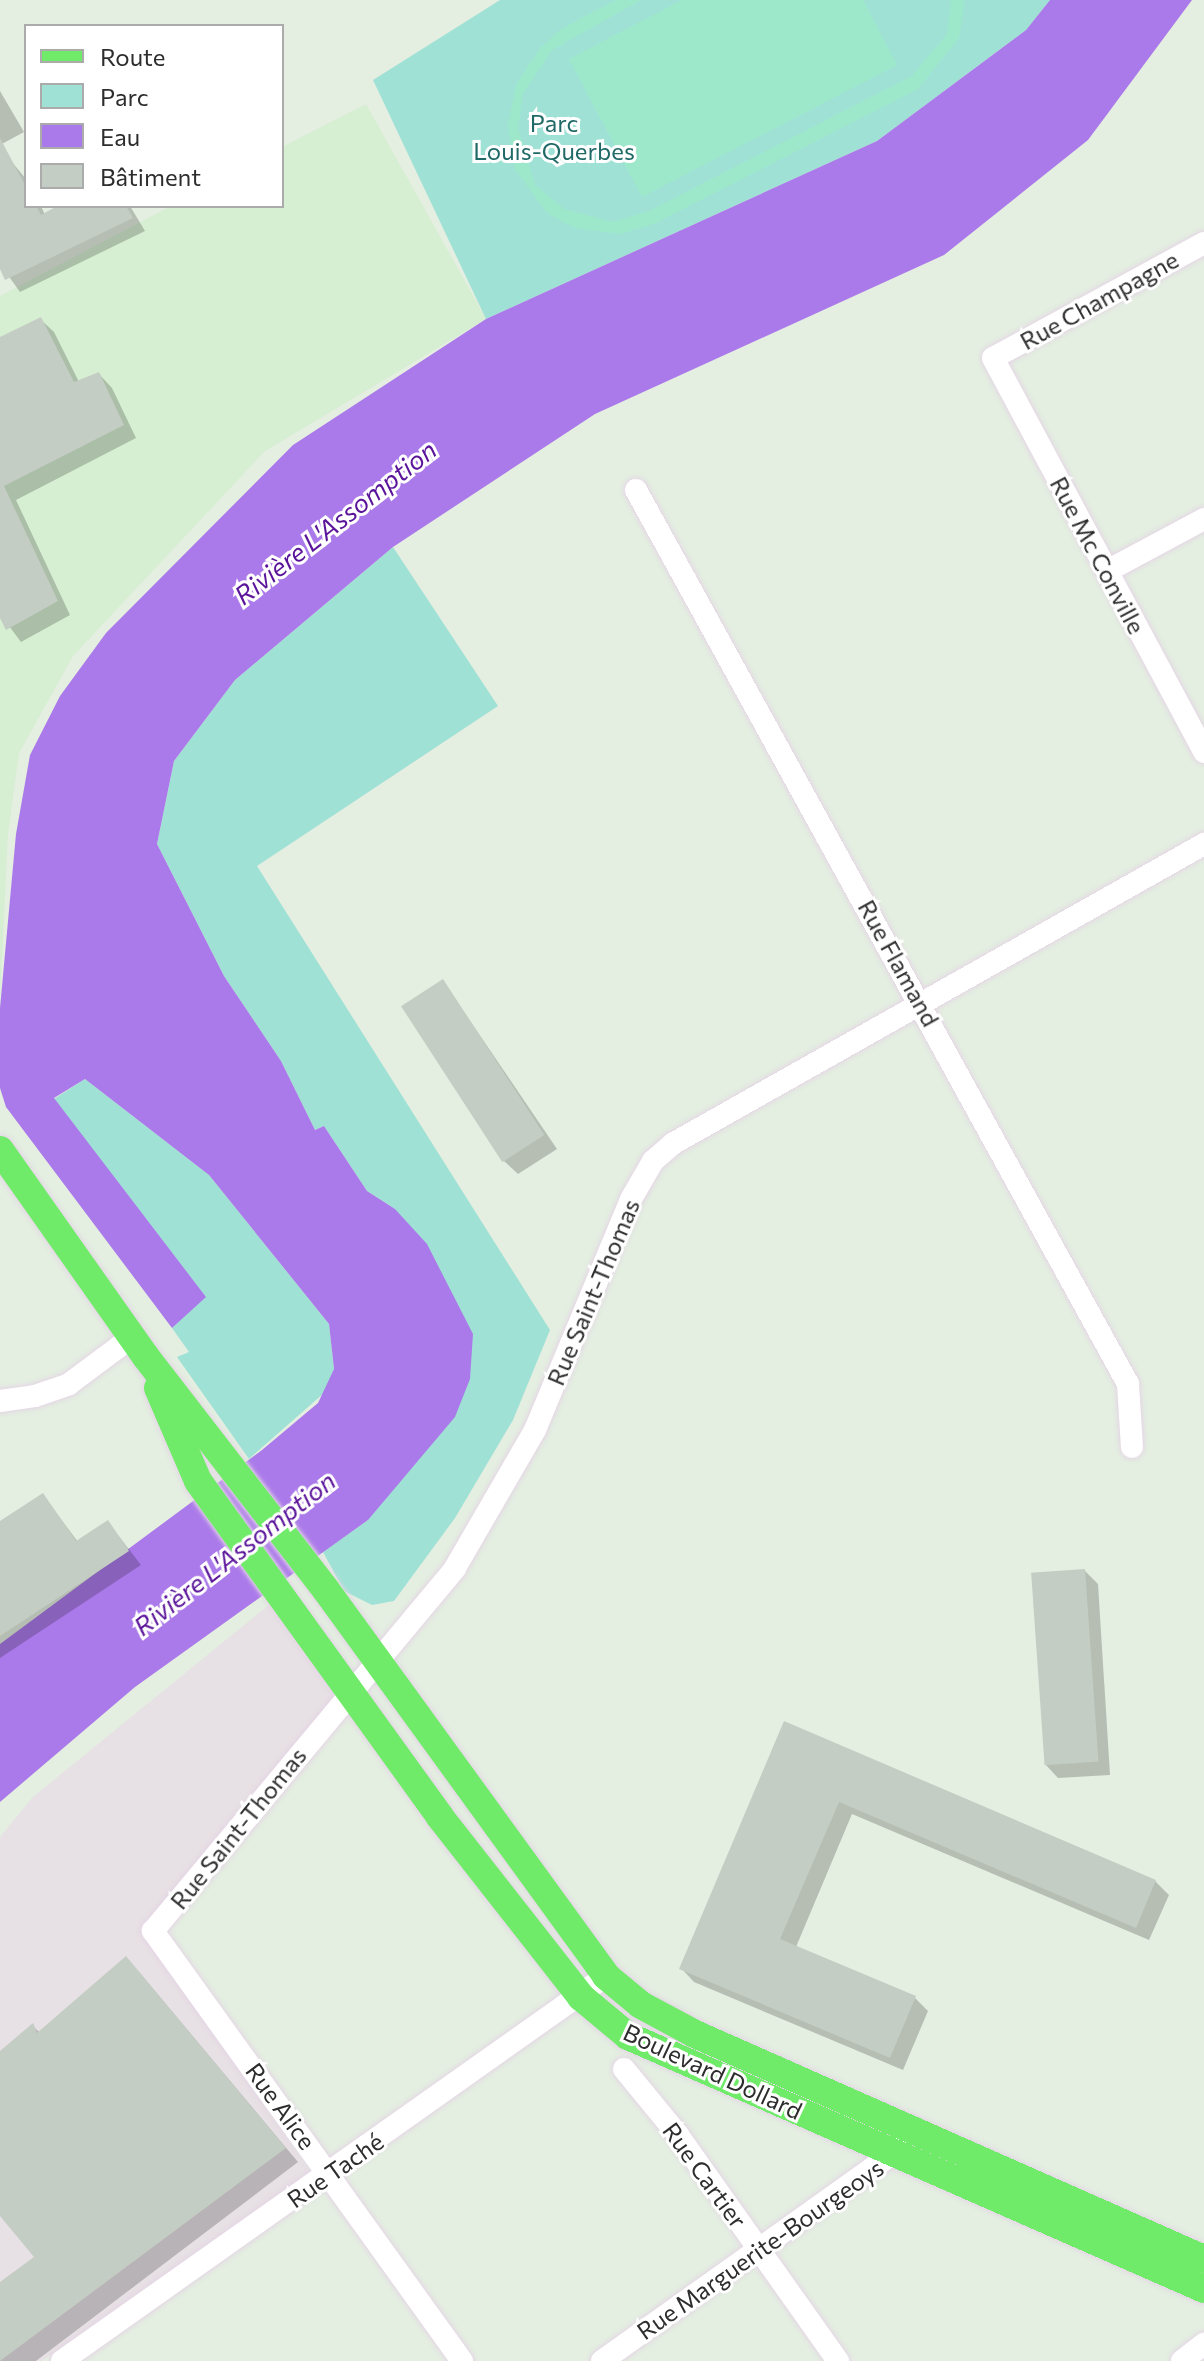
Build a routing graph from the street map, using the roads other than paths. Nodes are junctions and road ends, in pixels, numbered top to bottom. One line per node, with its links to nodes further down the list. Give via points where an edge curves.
1 (1204, 243): 2 (street, Rue Champagne)
2 (993, 358): 5 (street, Rue Mc Conville)
3 (636, 490): 8 (street, Rue Flamand)
4 (1204, 519): 5 (street)
5 (1107, 571): 6 (street, Rue Mc Conville)
6 (1204, 752)
7 (1204, 844): 8 (street, Rue Saint-Thomas)
8 (922, 1003): 12 (street, Rue Flamand, via 1128,1384); 13 (street, Rue Saint-Thomas, via 674,1143 653,1161 631,1199 535,1430 455,1568)
9 (0, 1150): 10 (main road)
10 (139, 1347): 11 (street, via 69,1384 18,1401); 13 (main road, Boulevard Dollard); 14 (main road, Boulevard Dollard, via 198,1481)
11 (0, 1401)
12 (1132, 1447)
13 (376, 1660): 14 (street, Rue Saint-Thomas); 16 (main road, Boulevard Dollard)
14 (350, 1692): 15 (street, Rue Saint-Thomas); 17 (main road, Boulevard Dollard)
15 (153, 1931): 21 (street, Rue Alice)
16 (606, 1976): 17 (street, Rue Taché); 19 (main road, Boulevard Dollard, via 641,2005 695,2034)
17 (581, 1997): 20 (main road, Boulevard Dollard, via 628,2036); 21 (street, Rue Taché)
18 (624, 2069): 22 (street, Rue Cartier)
19 (907, 2127): 20 (street, Rue Marguerite-Bourgeoys); 23 (main road, Boulevard Dollard)
20 (894, 2153): 22 (street, Rue Marguerite-Bourgeoys); 24 (main road, Boulevard Dollard)
21 (330, 2175): 26 (street, Rue Taché); 27 (street, Rue Alice)
22 (759, 2249): 28 (street, Rue Marguerite-Bourgeoys); 29 (street, Rue Cartier)
23 (1204, 2259)
24 (1204, 2289)
25 (1204, 2344): 30 (street)
26 (62, 2361)
27 (462, 2361)
28 (602, 2361)
29 (838, 2361)
30 (1182, 2361)

